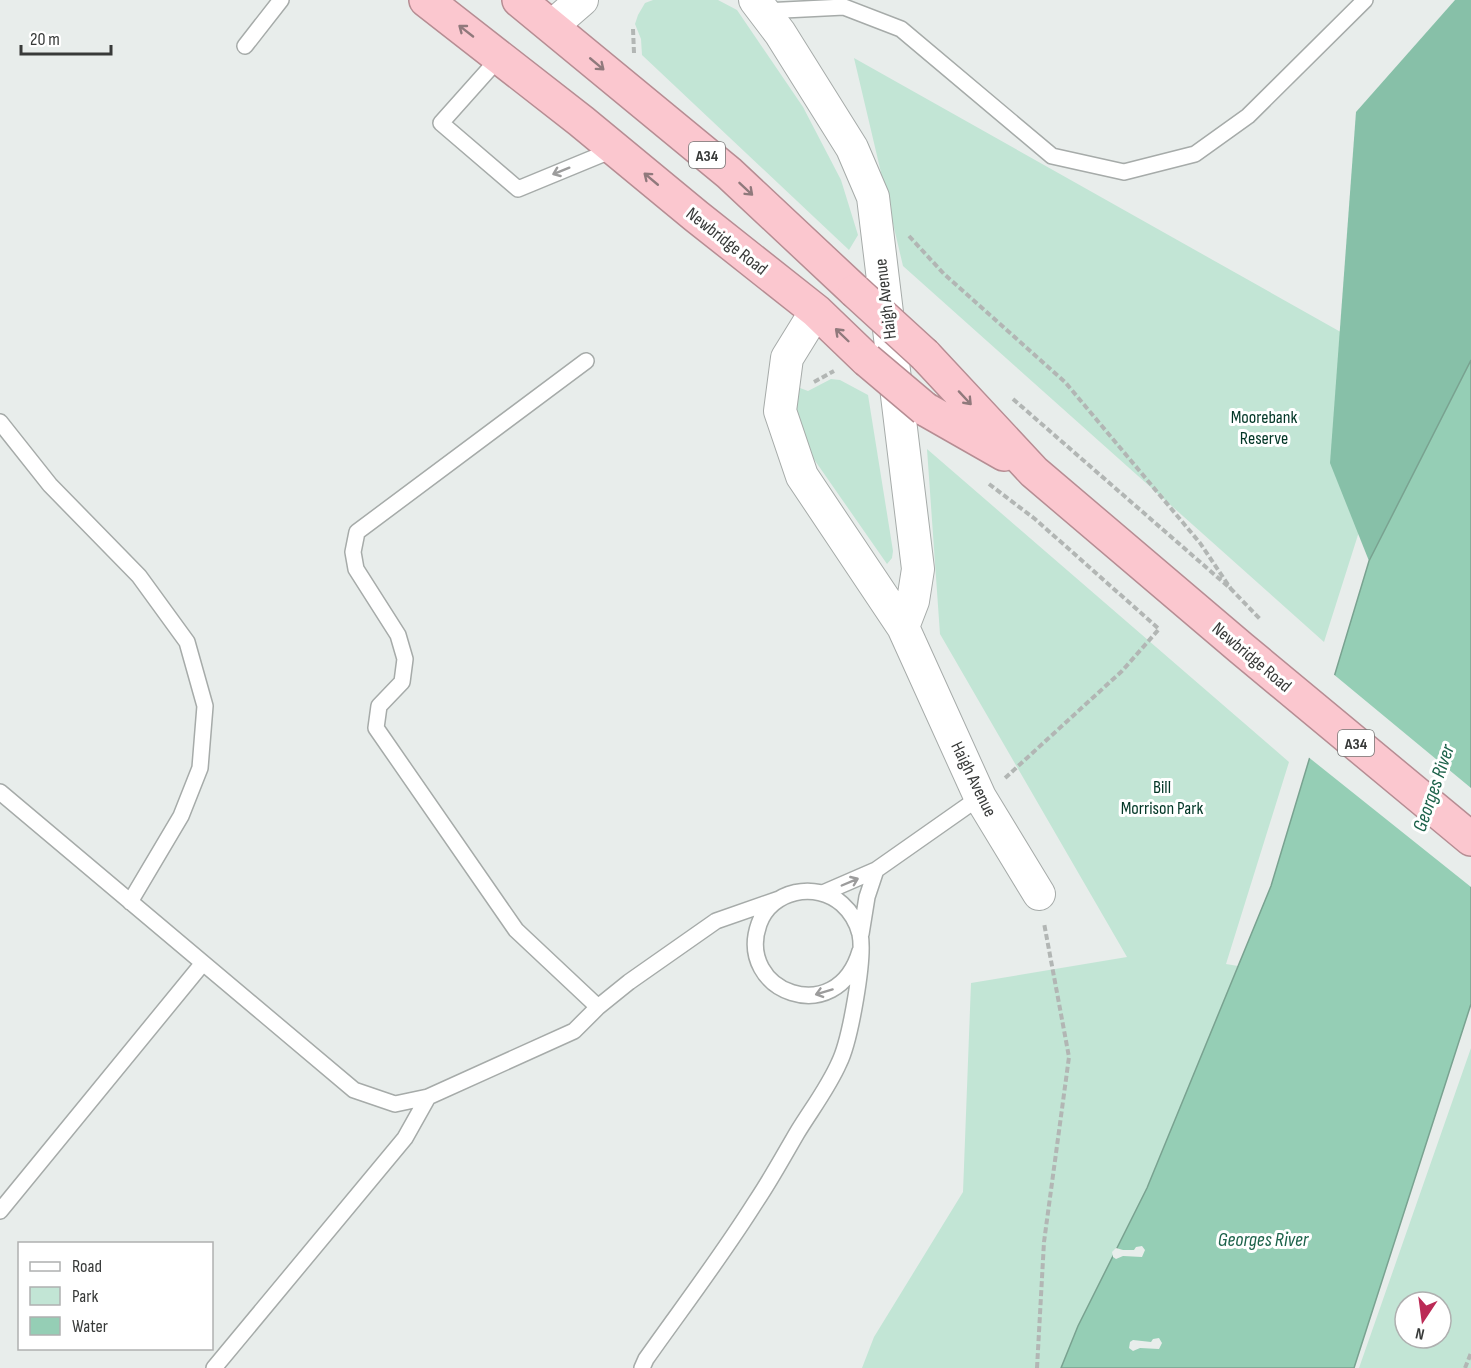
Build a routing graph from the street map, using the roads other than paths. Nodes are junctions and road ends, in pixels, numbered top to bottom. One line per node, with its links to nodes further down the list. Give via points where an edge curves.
1 (281, 0): 8 (lane)
2 (426, 0): 9 (highway, Newbridge Road / A34, one-way to 2)
3 (519, 0): 7 (highway, Newbridge Road / A34)
4 (582, 0): 7 (street)
5 (1365, 0): 6 (lane, via 1248,116 1204,148 1195,154 1124,172 1052,156 901,29 844,7)
6 (760, 5): 15 (street, Haigh Avenue, via 852,148 873,197 918,569 913,601)
7 (552, 26): 14 (highway, Newbridge Road / A34, one-way to 14, bridge, via 729,174 925,355)
8 (245, 46)
9 (499, 57): 10 (highway, Newbridge Road / A34); 10 (lane, one-way to 9, via 518,189 441,123)
10 (615, 149): 11 (highway, Newbridge Road / A34, one-way to 10)
11 (816, 311): 14 (highway, Newbridge Road / A34, one-way to 11, bridge, via 926,409); 15 (street, Haigh Avenue, via 787,358 780,411 802,476)
12 (586, 361): 26 (lane, via 357,532 353,552 356,568 398,635 405,659 402,682 379,706 376,728 516,930)
13 (0, 422): 23 (lane, via 50,485 139,576 187,642 205,706 200,768 182,816)
14 (1034, 472): 18 (highway, Newbridge Road / A34)
15 (903, 627): 16 (street, Haigh Avenue)
16 (980, 797): 19 (lane); 21 (street, Haigh Avenue)
17 (2, 799): 23 (lane)
18 (1471, 839)
19 (876, 870): 20 (lane, one-way to 19); 24 (lane, via 867,897)
20 (823, 893): 22 (lane, via 793,893); 24 (lane, via 848,909 856,922)
21 (1039, 894)
22 (779, 899): 24 (lane, one-way to 22, via 856,965 837,987 810,996 781,988 769,979 756,952 760,922); 26 (lane, via 716,921)
23 (130, 902): 25 (lane)
24 (860, 944): 30 (lane, via 852,1024 840,1063 755,1204)
25 (203, 963): 27 (lane, via 354,1090 395,1104); 28 (lane)
26 (598, 1007): 27 (lane, via 574,1031)
27 (428, 1097): 29 (lane, via 405,1138)
28 (0, 1211)
29 (214, 1368)
30 (642, 1368)

